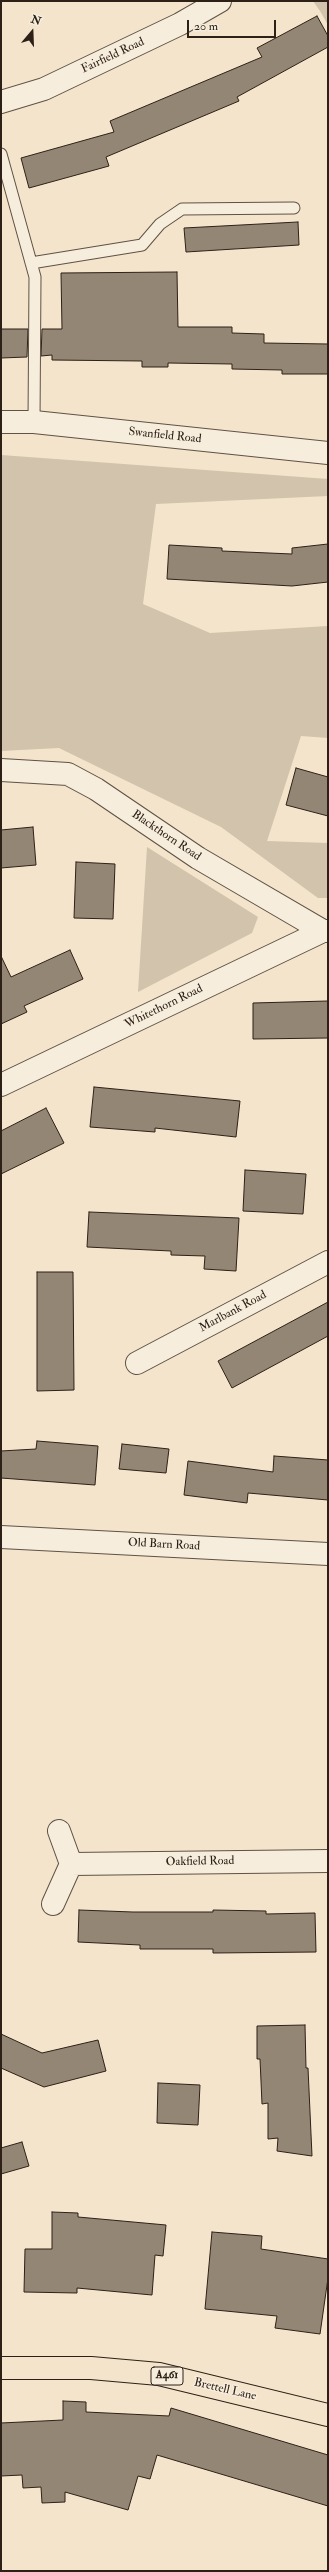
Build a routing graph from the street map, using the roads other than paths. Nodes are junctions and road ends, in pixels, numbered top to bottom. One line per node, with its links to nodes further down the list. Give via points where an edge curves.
1 (220, 1): 2 (street, Fairfield Road, via 180,24 44,89)
2 (1, 102)
3 (1, 154): 5 (lane)
4 (294, 208): 5 (lane, via 182,209 160,224 142,245)
5 (31, 263): 7 (lane, via 35,277)
6 (1, 422): 7 (street, Swanfield Road)
7 (34, 422): 8 (street, Swanfield Road)
8 (328, 453)
9 (1, 770): 10 (street, Blackthorn Road, via 68,774 96,788 198,858)
10 (325, 931): 11 (street, Whitethorn Road)
11 (1, 1085)
12 (328, 1262): 13 (street, Marlbank Road)
13 (137, 1363)
14 (1, 1537): 15 (street, Old Barn Road)
15 (328, 1554)
16 (59, 1831): 18 (street)
17 (328, 1861): 18 (street, Oakfield Road)
18 (71, 1864): 19 (street)
19 (53, 1904)
20 (1, 2368): 21 (main road, Brettell Lane / A461, via 91,2368 159,2374)
21 (328, 2415)

